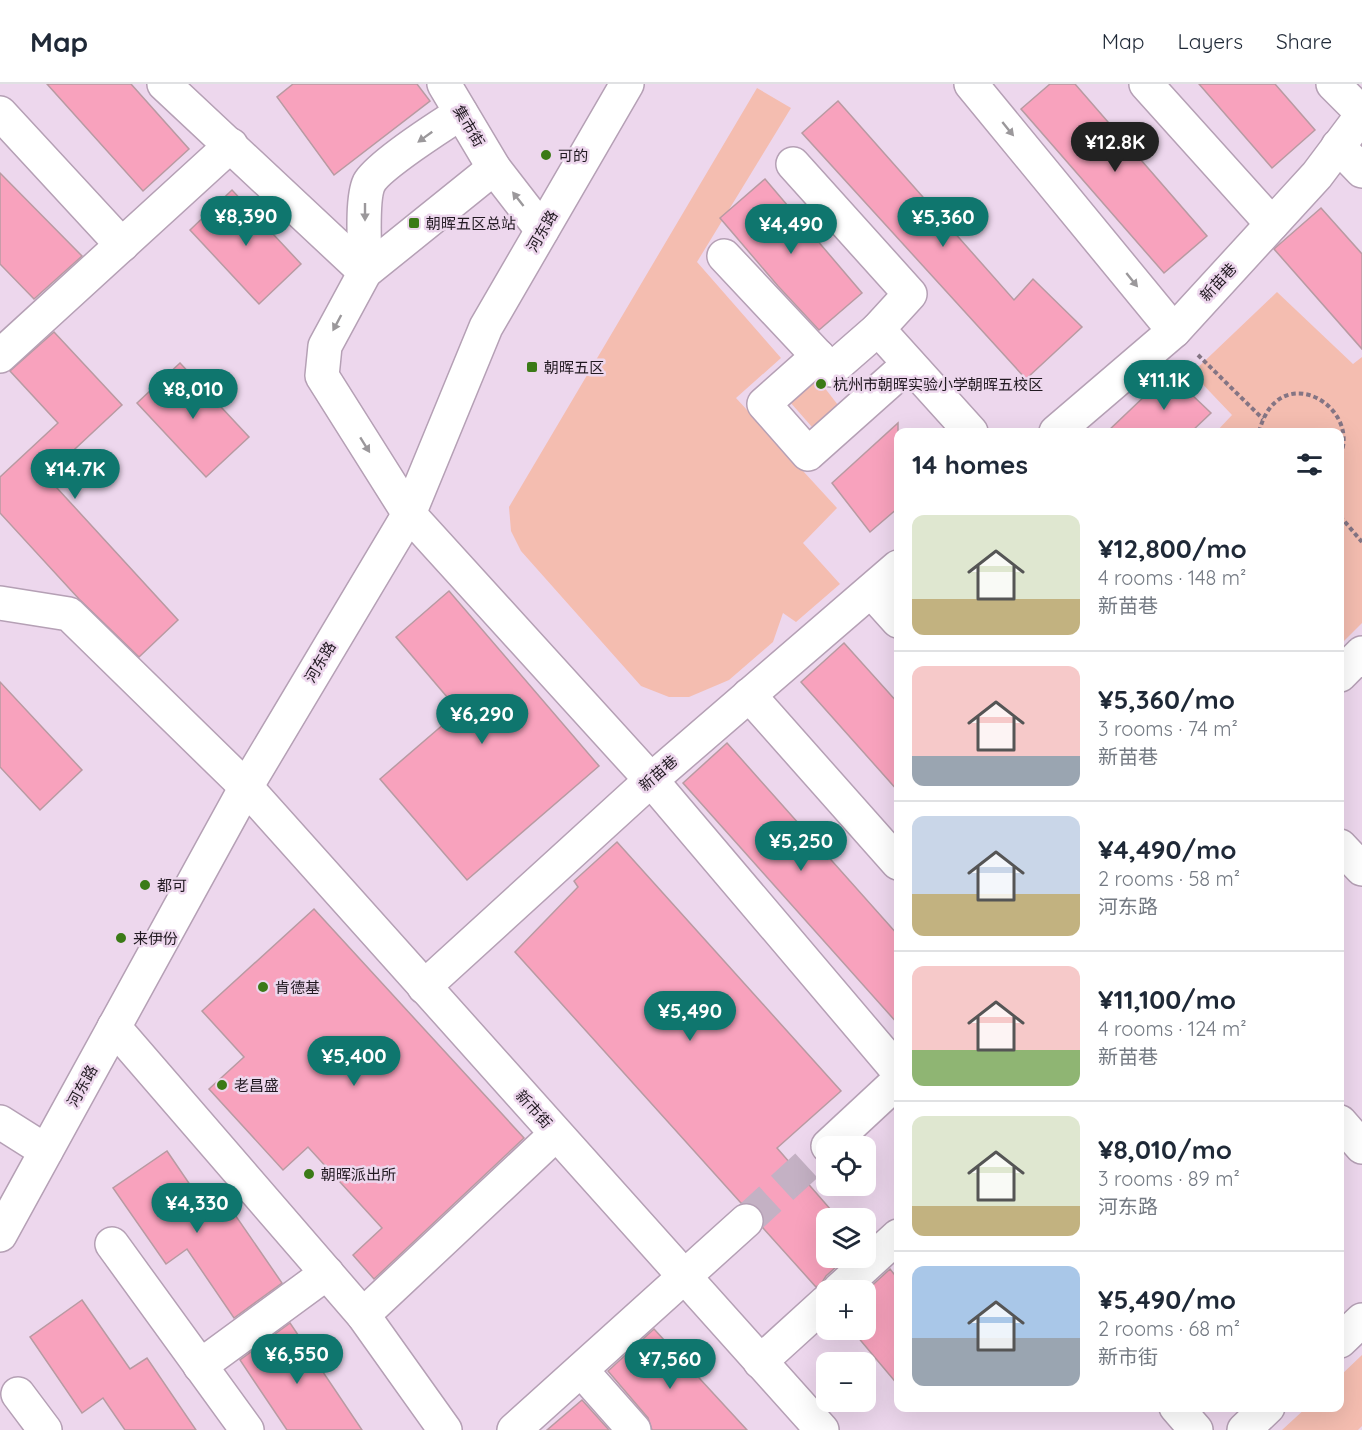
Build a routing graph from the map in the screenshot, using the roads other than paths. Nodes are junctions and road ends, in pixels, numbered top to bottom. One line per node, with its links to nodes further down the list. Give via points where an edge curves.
1 (164, 84): 10 (street)
2 (444, 84): 8 (street, 集市街)
3 (627, 84): 16 (street, 河东路)
4 (971, 84): 21 (street, one-way to 21)
5 (1146, 84): 15 (street)
6 (1334, 84): 9 (street)
7 (0, 113): 17 (street)
8 (462, 113): 13 (street, 集市街); 19 (street, one-way to 19, via 390,163 369,183 365,198)
9 (1362, 114): 11 (street, 新苗巷)
10 (231, 145): 17 (street); 19 (street)
11 (1338, 146): 14 (street); 15 (street, 新苗巷)
12 (792, 164): 20 (street, via 910,294)
13 (494, 168): 16 (street, 集市街, one-way to 13); 19 (street)
14 (1362, 171)
15 (1272, 224): 21 (street, 新苗巷)
16 (542, 230): 27 (street, 河东路, via 486,327)
17 (122, 245): 22 (street)
18 (724, 256): 23 (street)
19 (365, 272): 27 (street, one-way to 27, via 325,346 322,376)
20 (878, 329): 23 (street, via 831,370); 24 (street)
21 (1174, 331): 26 (street, 新苗巷)
22 (2, 351)
23 (818, 356): 24 (street, via 764,404 808,454)
24 (909, 363): 25 (street)
25 (967, 428)
26 (1061, 428)
27 (409, 514): 35 (street); 36 (street, 河东路)
28 (894, 571): 29 (street, 新苗巷)
29 (871, 591): 31 (street); 34 (street, 新苗巷)
30 (0, 603): 36 (street, 新市街, via 69,614)
31 (894, 617)
32 (1362, 653): 33 (street)
33 (1344, 671)
34 (749, 695): 35 (street, 新苗巷); 38 (street)
35 (651, 780): 40 (street, 新苗巷); 42 (street)
36 (246, 787): 40 (street, 新市街); 41 (street, 河东路)
37 (1344, 850): 39 (street)
38 (894, 858)
39 (1362, 869)
40 (424, 987): 46 (street, 新市街)
41 (114, 1027): 49 (street, 河东路); 54 (street)
42 (894, 1066)
43 (894, 1085): 47 (street)
44 (0, 1122): 49 (street)
45 (1344, 1127): 48 (street)
46 (556, 1134): 55 (street, 新市街); 58 (street)
47 (838, 1136)
48 (1362, 1148)
49 (46, 1151): 51 (street, 河东路)
50 (746, 1221): 55 (street)
51 (0, 1235)
52 (894, 1240): 56 (street)
53 (112, 1244): 62 (street)
54 (327, 1273): 58 (street); 62 (street)
55 (684, 1278): 61 (street, 新市街); 63 (street)
56 (850, 1280)
57 (816, 1311): 61 (street)
58 (363, 1315): 69 (street)
59 (1362, 1320): 60 (street)
60 (1344, 1337)
61 (760, 1362): 72 (street, 新市街)
62 (200, 1366): 67 (street)
63 (581, 1370): 70 (street); 71 (street)
64 (18, 1395): 68 (street)
65 (1180, 1412): 73 (street)
66 (1263, 1412): 74 (street)
67 (240, 1427)
68 (45, 1430)
69 (445, 1430)
70 (514, 1430)
71 (634, 1430)
72 (822, 1430)
73 (1196, 1430)
74 (1244, 1430)

